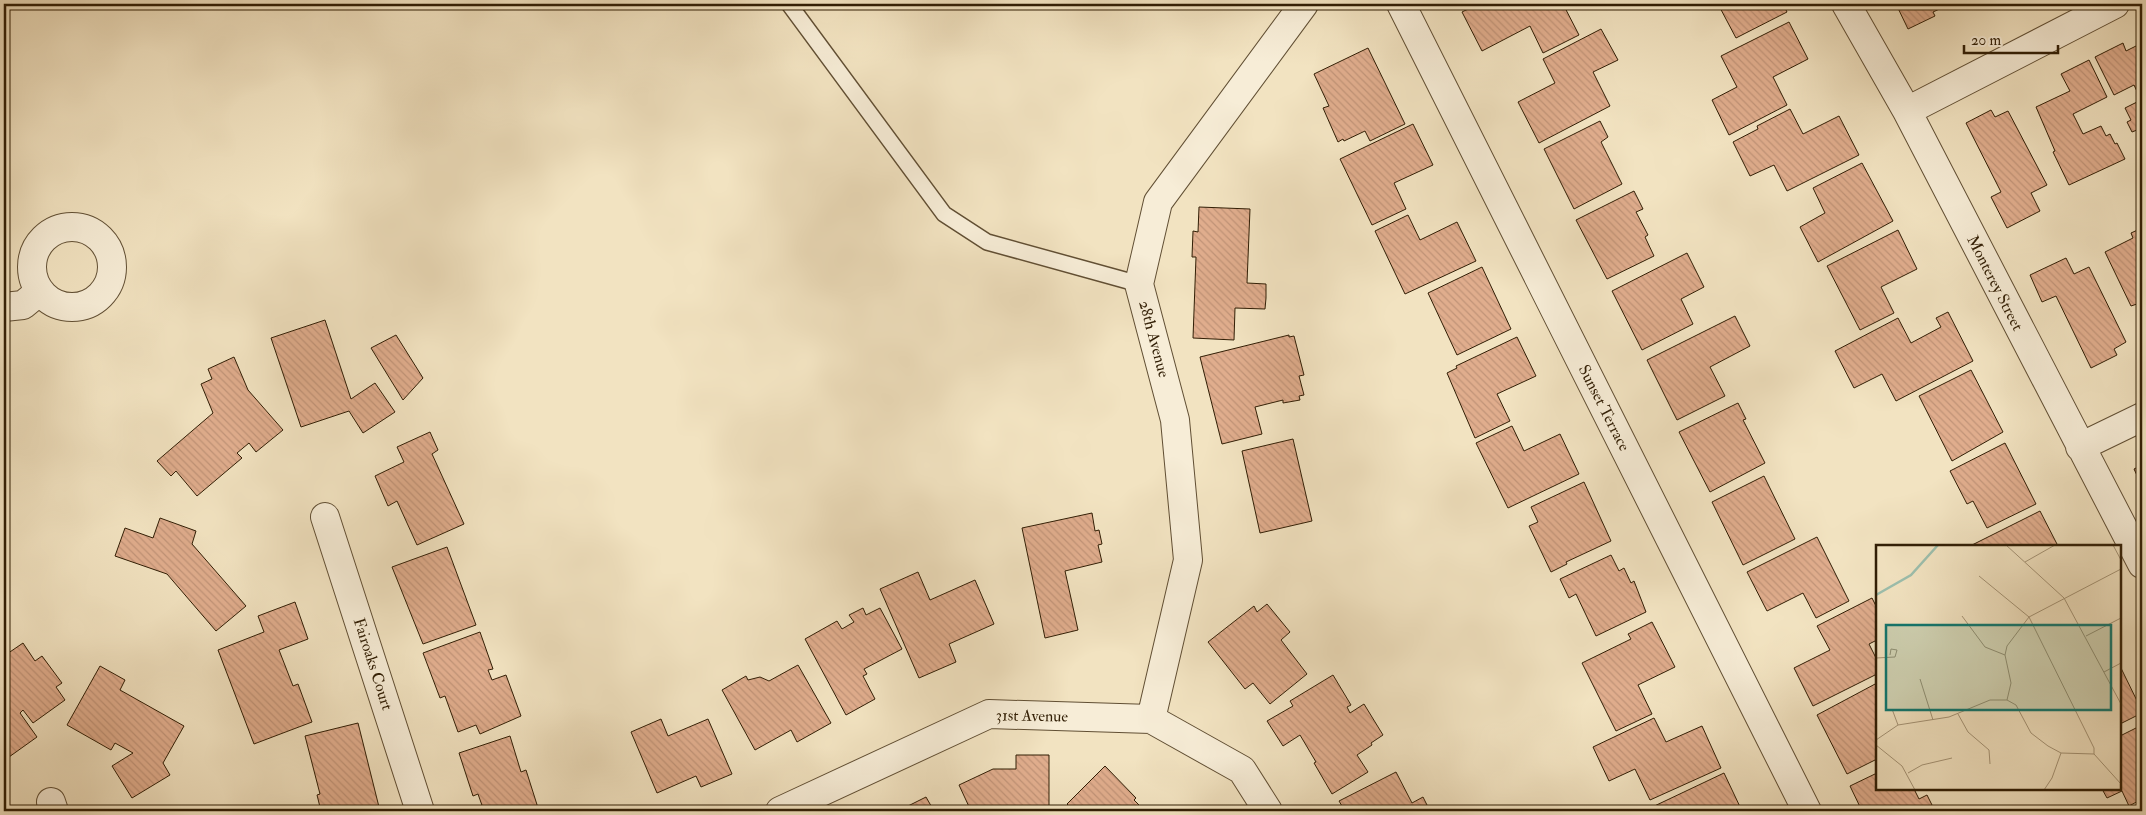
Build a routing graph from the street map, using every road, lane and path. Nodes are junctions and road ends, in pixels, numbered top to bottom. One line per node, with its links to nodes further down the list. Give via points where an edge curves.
1 (789, 4): 7 (lane, via 944,214 987,242)
2 (1304, 4): 7 (street, 28th Avenue, via 1158,202)
3 (1400, 4): 18 (street, Sunset Terrace)
4 (1846, 4): 6 (street, Monterey Street)
5 (2115, 4): 6 (street)
6 (1907, 111): 11 (street, Monterey Street)
7 (1139, 284): 14 (street, 28th Avenue, via 1175,420 1188,560)
8 (40, 291): 9 (street, via 23,305)
9 (4, 307)
10 (2142, 417): 11 (street)
11 (2080, 447): 13 (street, Monterey Street)
12 (325, 517): 15 (street, Fairoaks Court)
13 (2142, 564)
14 (1151, 719): 16 (street, 31st Avenue, via 989,714); 17 (street, 31st Avenue, via 1242,770)
15 (420, 811)
16 (780, 811)
17 (1268, 811)
18 (1807, 811)

